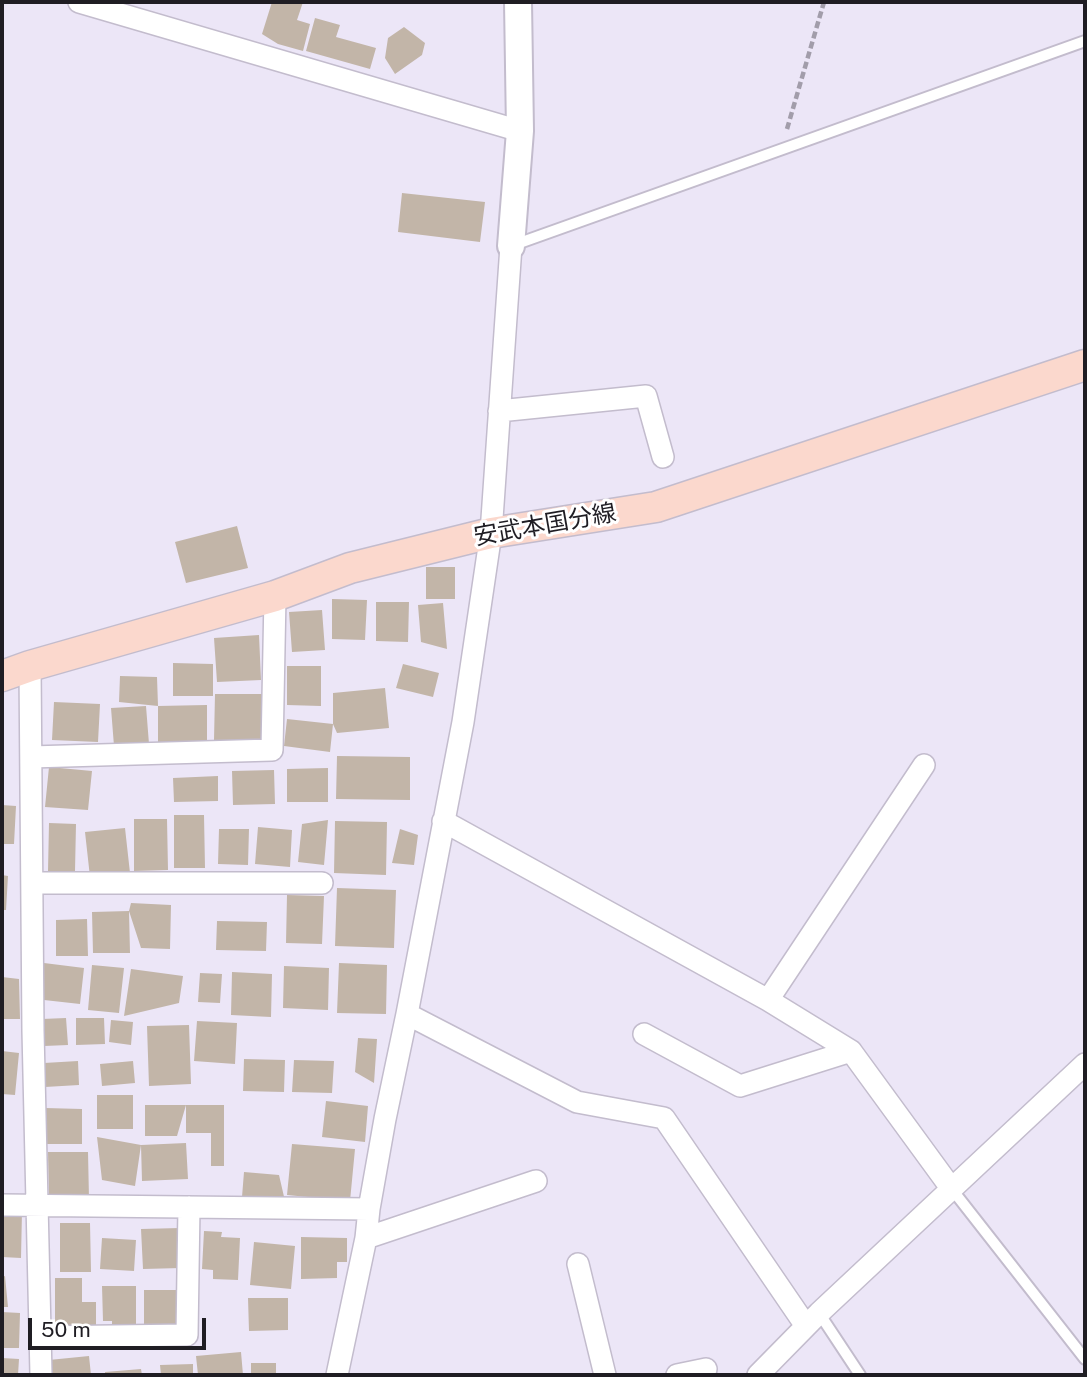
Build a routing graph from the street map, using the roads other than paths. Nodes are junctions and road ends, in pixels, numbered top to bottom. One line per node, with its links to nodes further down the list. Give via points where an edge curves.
1 (79, 2): 4 (street)
2 (517, 2): 4 (street)
3 (1085, 41): 5 (lane)
4 (520, 131): 5 (street)
5 (511, 246): 7 (street)
6 (1085, 365): 9 (main road, 安武本国分線, via 656,506)
7 (499, 411): 8 (street, via 646,396); 9 (street)
8 (663, 457)
9 (491, 533): 10 (main road, 安武本国分線, via 350,568); 15 (street)
10 (275, 596): 11 (main road, 安武本国分線); 13 (street, via 272,750)
11 (30, 666): 12 (main road, 安武本国分線); 13 (street)
12 (2, 676)
13 (31, 757): 16 (street)
14 (924, 765): 18 (street)
15 (443, 821): 18 (street); 19 (street)
16 (32, 883): 17 (street); 26 (street)
17 (322, 883)
18 (768, 1000): 21 (street)
19 (407, 1014): 28 (street); 31 (street, via 577,1102 664,1118)
20 (645, 1034): 21 (street, via 740,1086)
21 (851, 1051): 24 (street)
22 (1082, 1074): 24 (street)
23 (536, 1181): 29 (street)
24 (951, 1188): 31 (street); 33 (lane)
25 (2, 1205): 26 (street)
26 (37, 1206): 27 (street); 32 (street)
27 (190, 1207): 28 (street); 32 (street, via 187,1335)
28 (369, 1209): 29 (street)
29 (366, 1238): 36 (street)
30 (578, 1264): 37 (street)
31 (812, 1319): 39 (street); 40 (lane)
32 (40, 1337): 35 (street)
33 (1085, 1359)
34 (706, 1369): 38 (street)
35 (41, 1375)
36 (337, 1375)
37 (605, 1375)
38 (677, 1375)
39 (758, 1375)
40 (860, 1375)

